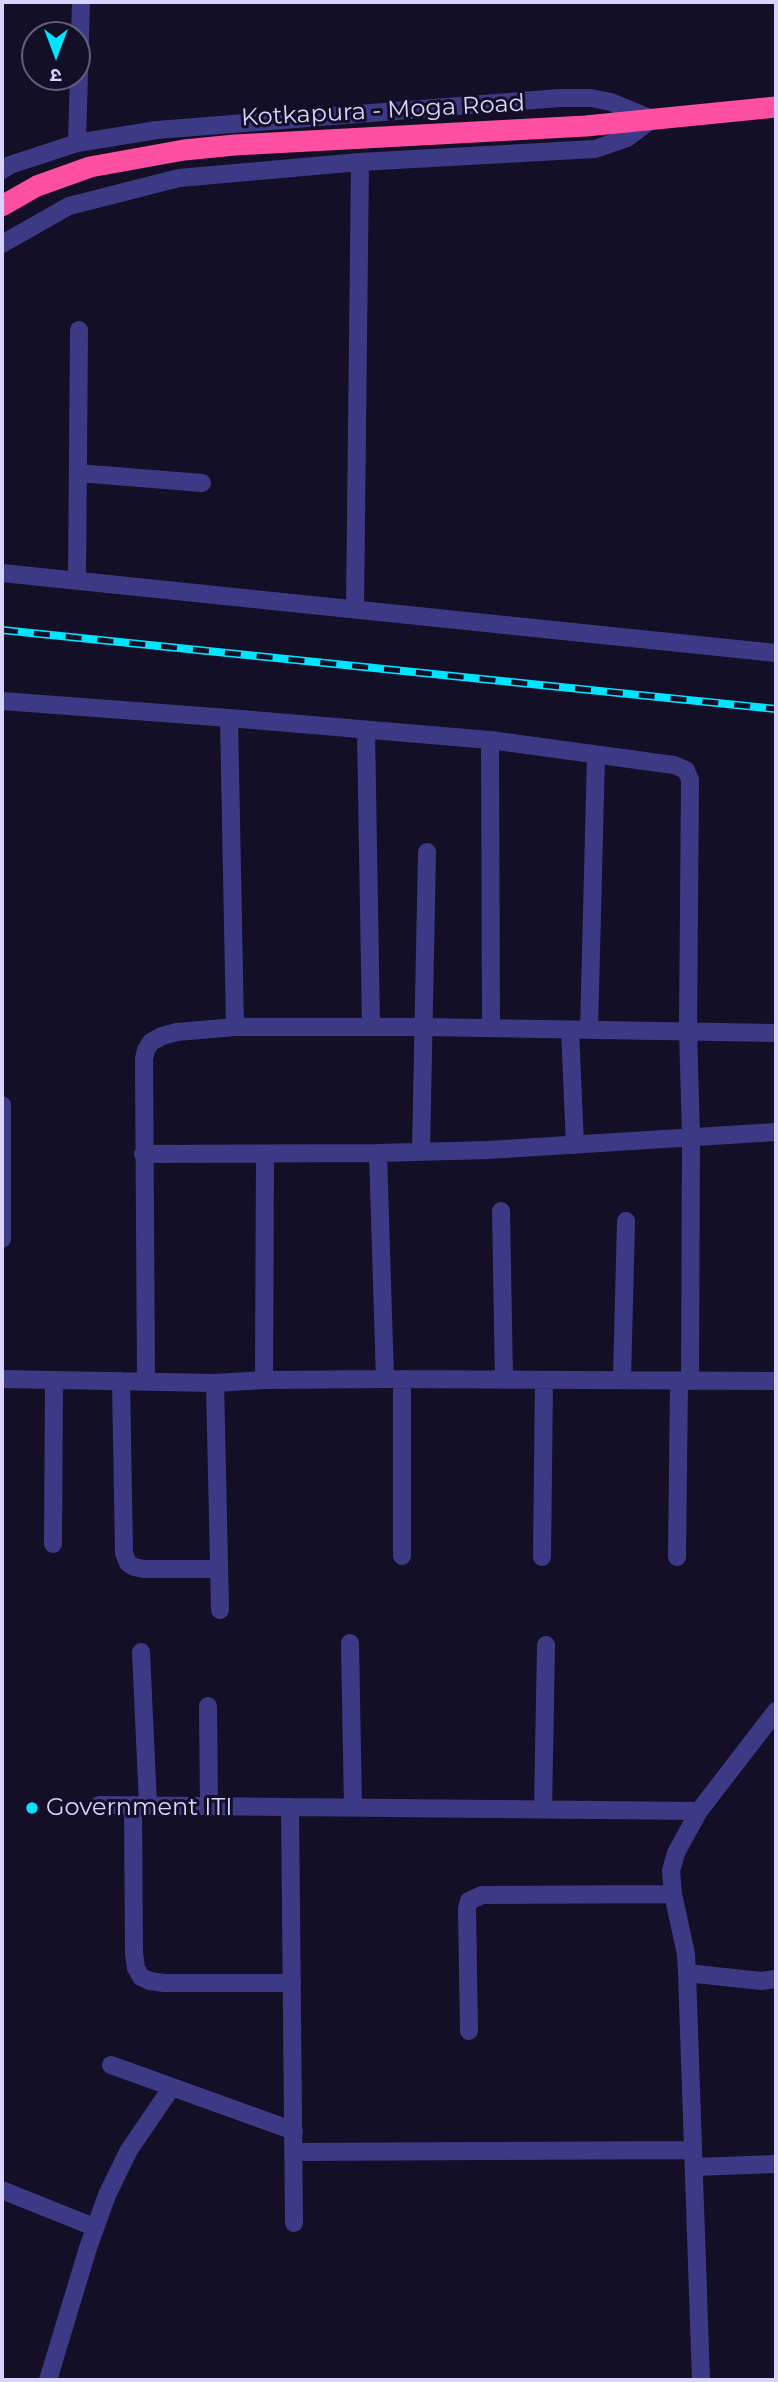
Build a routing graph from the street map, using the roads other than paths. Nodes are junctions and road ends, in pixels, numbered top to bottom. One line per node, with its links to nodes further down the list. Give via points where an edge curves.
1 (81, 2): 4 (street)
2 (776, 107): 3 (highway, Kotkapura - Moga Road)
3 (652, 120): 4 (street, via 611,102 559,98 157,130); 5 (street, via 627,138 595,149); 7 (highway, Kotkapura - Moga Road, via 184,150 90,167 37,186)
4 (77, 143): 6 (street)
5 (360, 162): 8 (street, via 179,178 69,206); 14 (street)
6 (2, 170)
7 (2, 206)
8 (2, 244)
9 (79, 330): 10 (street)
10 (78, 473): 11 (street); 13 (street)
11 (202, 483)
12 (2, 573): 13 (street)
13 (77, 580): 14 (street)
14 (355, 608): 15 (street)
15 (776, 653)
16 (2, 701): 17 (street)
17 (229, 718): 18 (street); 22 (street)
18 (366, 730): 19 (street); 23 (street)
19 (490, 740): 20 (street); 25 (street)
20 (596, 756): 26 (street); 27 (street, via 674,765 689,775)
21 (426, 852): 24 (street)
22 (236, 1027): 23 (street); 35 (street, via 177,1032 151,1042 144,1059)
23 (371, 1027): 24 (street)
24 (424, 1027): 25 (street); 33 (street)
25 (491, 1028): 26 (street)
26 (579, 1030): 27 (street); 32 (street)
27 (688, 1031): 28 (street); 31 (street)
28 (776, 1033)
29 (2, 1105): 39 (street)
30 (776, 1132): 31 (street)
31 (691, 1136): 32 (street); 49 (street)
32 (575, 1145): 33 (street)
33 (421, 1152): 34 (street)
34 (378, 1153): 36 (street); 41 (street)
35 (143, 1154): 36 (street); 48 (street)
36 (265, 1154): 44 (street)
37 (502, 1211): 45 (street)
38 (626, 1221): 42 (street)
39 (2, 1239)
40 (2, 1379): 43 (street)
41 (394, 1379): 44 (street); 45 (street); 53 (street)
42 (622, 1379): 46 (street); 49 (street)
43 (54, 1380): 47 (street); 52 (street)
44 (264, 1380): 51 (street)
45 (504, 1380): 46 (street)
46 (544, 1380): 54 (street)
47 (121, 1381): 48 (street); 56 (street, via 124,1553 128,1563 145,1569)
48 (146, 1381): 51 (street)
49 (685, 1381): 50 (street); 55 (street)
50 (776, 1381)
51 (215, 1383): 56 (street)
52 (53, 1544)
53 (402, 1556)
54 (541, 1557)
55 (677, 1557)
56 (219, 1569): 57 (street)
57 (220, 1610)
58 (350, 1643): 67 (street)
59 (546, 1644): 68 (street)
60 (141, 1652): 64 (street)
61 (208, 1706): 65 (street)
62 (776, 1711): 69 (street)
63 (99, 1805): 64 (street)
64 (141, 1805): 65 (street); 73 (street, via 134,1953 141,1977 164,1983)
65 (209, 1805): 66 (street)
66 (290, 1807): 67 (street); 73 (street)
67 (353, 1807): 68 (street)
68 (543, 1809): 69 (street)
69 (699, 1811): 70 (street, via 676,1853 671,1871)
70 (673, 1894): 71 (street); 74 (street, via 474,1897 467,1909)
71 (687, 1973): 72 (street); 79 (street)
72 (776, 1979)
73 (292, 1983): 77 (street)
74 (469, 2031)
75 (111, 2065): 76 (street)
76 (172, 2087): 77 (street); 83 (street, via 129,2150)
77 (294, 2131): 78 (street)
78 (294, 2152): 79 (street); 82 (street)
79 (693, 2158): 80 (street); 85 (street)
80 (776, 2164)
81 (2, 2190): 83 (street)
82 (294, 2223)
83 (94, 2227): 84 (street)
84 (48, 2380)
85 (701, 2380)

